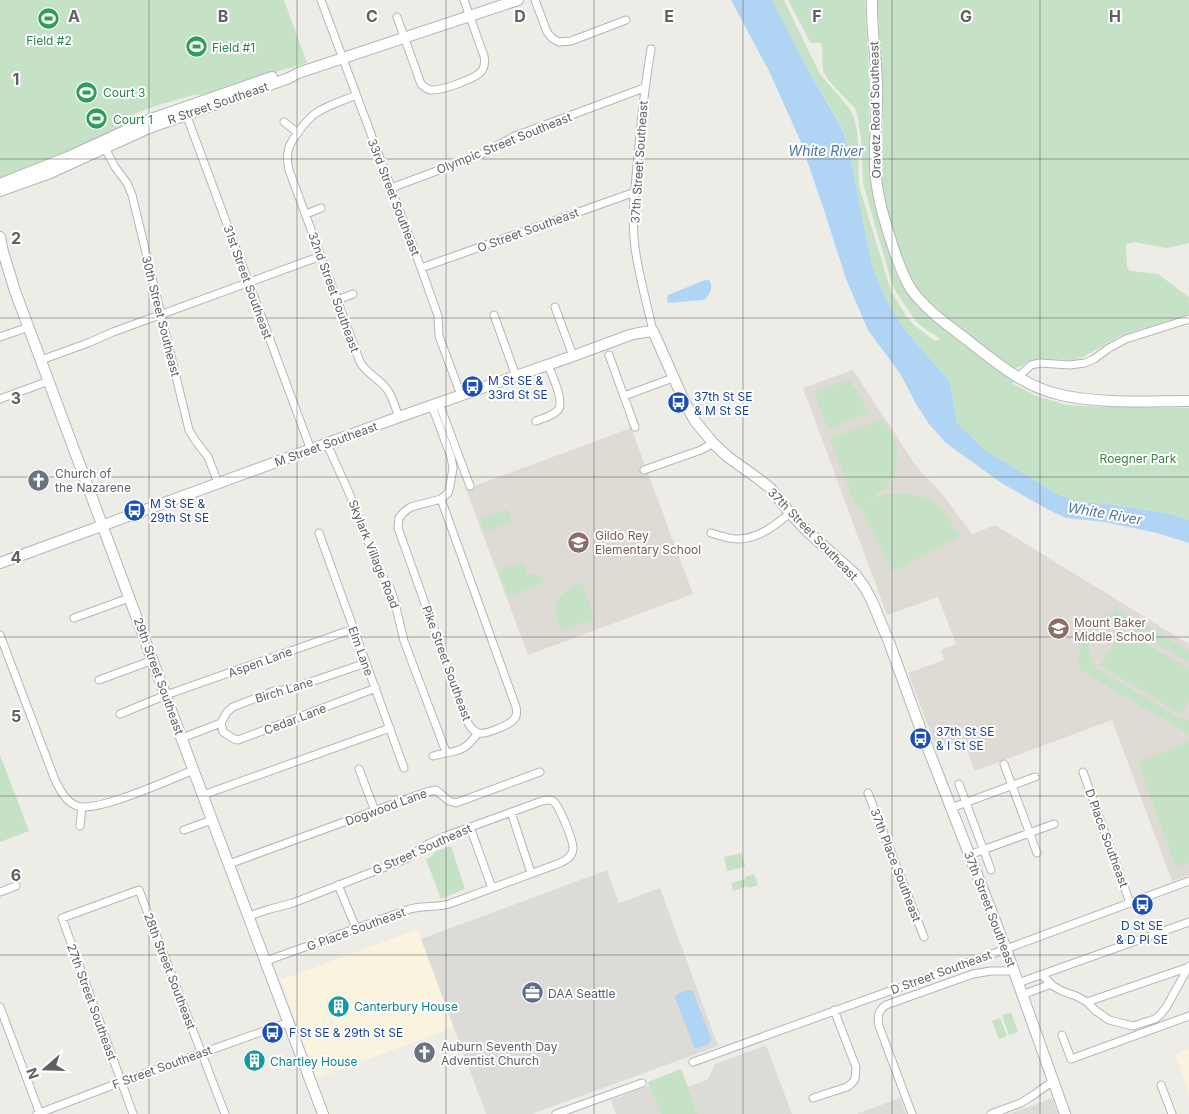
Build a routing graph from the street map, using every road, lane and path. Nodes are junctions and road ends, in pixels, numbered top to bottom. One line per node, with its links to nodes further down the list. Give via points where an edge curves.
1 (321, 0): 11 (street, 33rd Street Southeast)
2 (464, 0): 6 (street)
3 (518, 0): 6 (street, R Street Southeast)
4 (535, 0): 8 (street, via 545,30 560,42 571,41)
5 (872, 0): 44 (street, Oravetz Road Southeast, via 877,84 875,168 879,197 897,261 908,283 927,307)
6 (470, 16): 9 (street, R Street Southeast); 9 (street, via 484,67 472,77 446,87 425,88)
7 (396, 17): 9 (street)
8 (626, 20)
9 (404, 37): 11 (street, R Street Southeast)
10 (651, 49): 13 (street, 37th Street Southeast)
11 (343, 58): 12 (street, R Street Southeast); 14 (street, 33rd Street Southeast)
12 (298, 73): 15 (street, R Street Southeast); 19 (street, R Street Southeast, via 267,79 151,119)
13 (644, 88): 20 (street, Olympic Street Southeast, via 515,136 486,152); 22 (street, 37th Street Southeast)
14 (356, 95): 17 (street, via 317,112); 20 (street, 33rd Street Southeast)
15 (186, 114): 18 (street, R Street Southeast); 29 (street, 31st Street Southeast)
16 (284, 122): 17 (street)
17 (298, 132): 24 (street, 32nd Street Southeast, via 287,157)
18 (105, 148): 21 (street, R Street Southeast); 33 (street, 30th Street Southeast, via 132,195)
19 (0, 184)
20 (391, 188): 27 (street, 33rd Street Southeast)
21 (0, 191)
22 (635, 192): 27 (street, O Street Southeast); 37 (street, 37th Street Southeast, via 635,248)
23 (321, 208): 24 (street)
24 (306, 214): 26 (street, 32nd Street Southeast)
25 (0, 237): 28 (street, 29th Street Southeast)
26 (321, 256): 29 (street); 31 (street, 32nd Street Southeast)
27 (421, 268): 47 (street, 33rd Street Southeast, via 438,316 439,336)
28 (4, 273): 36 (street, 29th Street Southeast)
29 (248, 282): 33 (street); 57 (street, 31st Street Southeast)
30 (353, 294): 31 (street)
31 (337, 300): 52 (street, 32nd Street Southeast, via 360,362 390,393)
32 (555, 307): 40 (street)
33 (160, 315): 41 (street); 59 (street, 30th Street Southeast, via 189,430 208,457)
34 (494, 315): 43 (street)
35 (1189, 319): 44 (street, via 1126,339 1086,363 1040,363 1031,365)
36 (29, 327): 38 (street); 41 (street, 29th Street Southeast)
37 (653, 331): 40 (street, M Street Southeast, via 630,335); 45 (street, 37th Street Southeast)
38 (0, 337)
39 (609, 355): 48 (street)
40 (573, 356): 42 (street, M Street Southeast)
41 (41, 360): 46 (street, 29th Street Southeast)
42 (548, 365): 43 (street, M Street Southeast); 53 (street, via 560,407)
43 (516, 376): 47 (street, M Street Southeast)
44 (1018, 377): 50 (street, Oravetz Road Southeast, via 1041,389 1071,397 1128,402)
45 (673, 378): 48 (street); 55 (street, 37th Street Southeast, via 689,411)
46 (49, 381): 49 (street); 63 (street, 29th Street Southeast)
47 (461, 395): 51 (street, M Street Southeast)
48 (624, 396): 54 (street)
49 (0, 399)
50 (1189, 401)
51 (435, 405): 52 (street, M Street Southeast); 60 (street); 61 (street, via 453,468 448,494)
52 (399, 417): 56 (street, M Street Southeast)
53 (536, 421)
54 (635, 427)
55 (713, 443): 58 (street); 62 (street, 37th Street Southeast, via 770,488)
56 (327, 444): 57 (street, M Street Southeast); 81 (street, Skylark Village Road, via 342,474 379,572 390,588 404,641)
57 (311, 450): 59 (street, M Street Southeast)
58 (644, 470)
59 (218, 483): 63 (street, M Street Southeast)
60 (470, 486)
61 (442, 499): 79 (street, Pike Street Southeast, via 516,707 516,716 511,722 490,732); 79 (street, Pike Street Southeast, via 408,509 399,518 398,528 467,721)
62 (790, 513): 65 (street, via 765,531 746,538); 96 (street, 37th Street Southeast, via 855,574 865,588 878,613)
63 (103, 526): 66 (street, M Street Southeast); 67 (street, 29th Street Southeast)
64 (319, 533): 69 (street, Elm Lane)
65 (711, 533)
66 (0, 563)
67 (129, 598): 68 (street); 71 (street, 29th Street Southeast)
68 (74, 618)
69 (353, 629): 72 (street, Elm Lane); 75 (street, Aspen Lane)
70 (0, 635): 95 (street, via 55,780 66,798)
71 (153, 660): 73 (street); 75 (street, 29th Street Southeast)
72 (366, 663): 74 (street, Elm Lane); 77 (street, Birch Lane, via 233,707)
73 (99, 680)
74 (376, 688): 77 (street, Cedar Lane, via 238,740 223,732); 78 (street, Elm Lane)
75 (166, 695): 76 (street, Aspen Lane); 80 (street, 29th Street Southeast)
76 (120, 714)
77 (221, 723): 80 (street, Birch Lane)
78 (390, 728): 84 (street, Elm Lane); 93 (street)
79 (478, 733): 81 (street, via 462,749)
80 (182, 738): 86 (street, 29th Street Southeast)
81 (446, 752): 82 (street)
82 (432, 756)
83 (1004, 764): 91 (street)
84 (404, 768)
85 (358, 769): 97 (street)
86 (194, 770): 93 (street, 29th Street Southeast); 95 (street, via 118,800)
87 (540, 772): 97 (street, Dogwood Lane, via 456,802 433,790)
88 (1083, 772): 118 (street, D Place Southeast)
89 (1035, 777): 91 (street)
90 (959, 784): 94 (street)
91 (1012, 786): 94 (street); 104 (street)
92 (868, 793): 122 (street, 37th Place Southeast)
93 (203, 795): 99 (street, 29th Street Southeast)
94 (966, 802): 96 (street); 105 (street)
95 (82, 807): 101 (street)
96 (951, 808): 107 (street, 37th Street Southeast)
97 (375, 811): 109 (street, Dogwood Lane)
98 (510, 812): 102 (street, G Street Southeast); 108 (street, G Street Southeast, via 548,800 557,804 573,848 570,856); 111 (street)
99 (212, 820): 103 (street); 109 (street, 29th Street Southeast)
100 (1054, 824): 104 (street)
101 (80, 826)
102 (470, 827): 113 (street, G Street Southeast, via 434,841 408,858); 115 (street)
103 (184, 830)
104 (1030, 833): 105 (street); 106 (street)
105 (983, 850): 107 (street); 110 (street)
106 (1037, 853)
107 (969, 855): 123 (street, 37th Street Southeast)
108 (560, 863): 111 (street, G Place Southeast)
109 (229, 864): 119 (street, 29th Street Southeast)
110 (991, 870)
111 (531, 873): 115 (street, G Place Southeast)
112 (1189, 881): 118 (street, D Street Southeast)
113 (338, 884): 119 (street, G Street Southeast, via 293,903); 121 (street)
114 (16, 886): 117 (street)
115 (492, 888): 121 (street, G Place Southeast, via 445,905 413,908)
116 (139, 890): 140 (street, 28th Street Southeast); 143 (street, 27th Street Southeast, via 62,918)
117 (0, 892)
118 (1130, 903): 123 (street, D Street Southeast)
119 (249, 916): 124 (street, 29th Street Southeast)
120 (1189, 922): 128 (street)
121 (356, 928): 124 (street, G Place Southeast)
122 (924, 937)
123 (1006, 949): 126 (street, 37th Street Southeast); 134 (street, D Street Southeast)
124 (266, 961): 136 (street, 29th Street Southeast)
125 (1189, 966): 127 (street); 132 (street)
126 (1013, 971): 129 (street, 37th Street Southeast); 152 (street, via 973,974 880,1009 879,1026)
127 (1187, 974): 137 (street, via 1160,1015)
128 (1042, 975): 129 (street); 130 (street)
129 (1018, 983): 131 (street, 37th Street Southeast)
130 (1051, 984): 131 (street); 132 (street)
131 (1022, 995): 142 (street, 37th Street Southeast)
132 (1087, 1002): 137 (street, via 1109,1020)
133 (0, 1007): 147 (street)
134 (834, 1010): 141 (street, D Street Southeast); 146 (street, via 856,1067 855,1079 847,1087)
135 (1189, 1016): 139 (street)
136 (289, 1022): 140 (street, F Street Southeast); 150 (street, 29th Street Southeast)
137 (1134, 1026): 139 (street)
138 (1062, 1035): 139 (street, via 1071,1059)
139 (1136, 1035)
140 (202, 1053): 143 (street, F Street Southeast); 149 (street)
141 (693, 1062)
142 (1053, 1081): 153 (street, via 1021,1103); 154 (street, 37th Street Southeast)
143 (121, 1082): 147 (street, F Street Southeast); 148 (street, 27th Street Southeast)
144 (642, 1083): 151 (street)
145 (1161, 1085): 155 (street)
146 (813, 1098)
147 (39, 1114)
148 (134, 1114)
149 (225, 1114)
150 (324, 1114)
151 (556, 1114)
152 (912, 1114)
153 (991, 1114)
154 (1065, 1114)
155 (1172, 1114)

